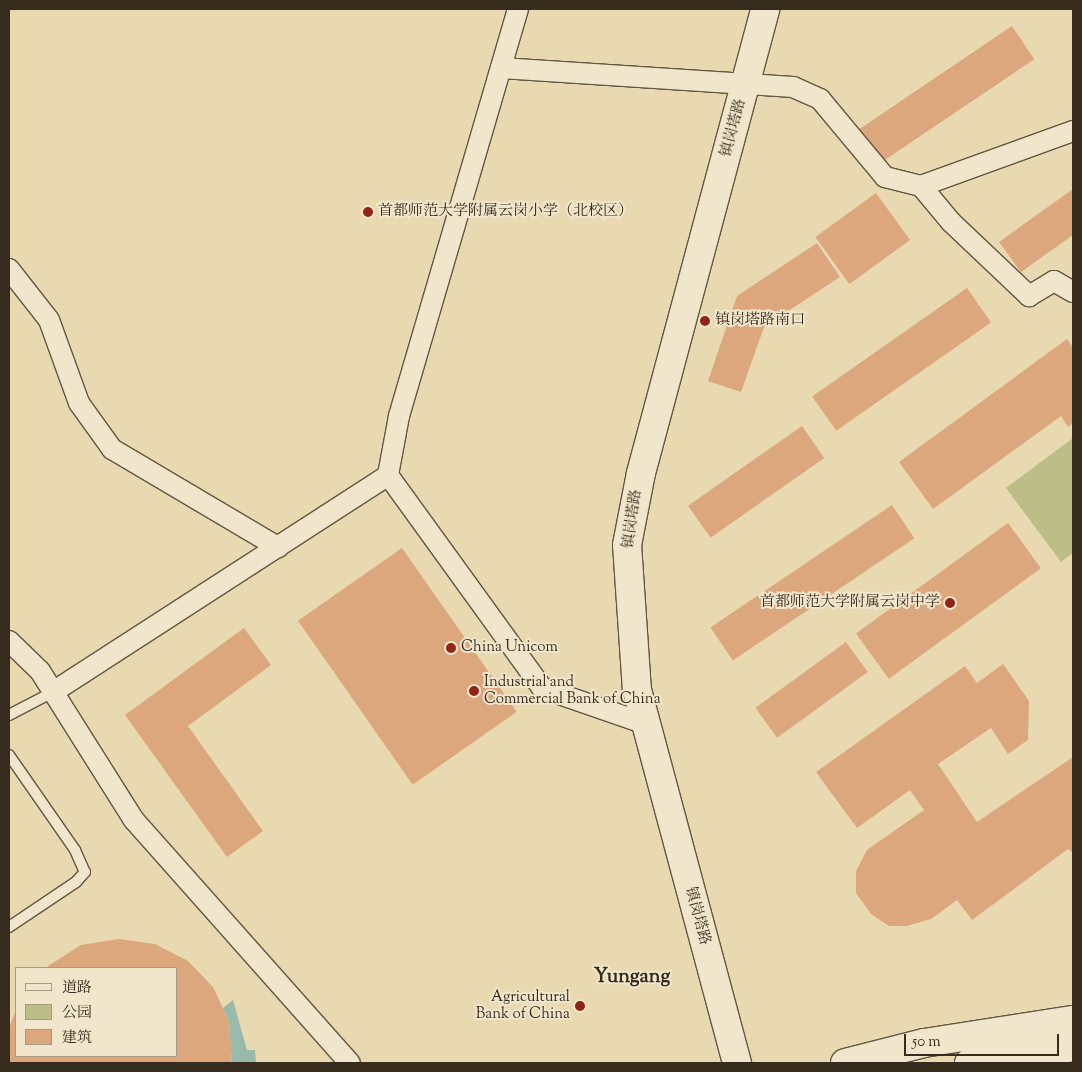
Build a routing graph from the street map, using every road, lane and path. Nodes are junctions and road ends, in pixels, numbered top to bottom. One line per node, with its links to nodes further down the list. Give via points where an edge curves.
1 (518, 9): 3 (street)
2 (765, 9): 4 (street, 镇岗塔路)
3 (501, 68): 4 (street); 9 (street, via 399,416)
4 (746, 83): 6 (street, via 793,87 820,99 885,177); 14 (street, 镇岗塔路, via 632,509 627,544 637,690)
5 (1073, 131): 6 (street)
6 (921, 186): 8 (street, via 950,222 1028,296 1054,281)
7 (9, 269): 10 (street, via 49,320 79,403 112,450)
8 (1073, 292)
9 (388, 475): 10 (street); 14 (street, via 542,688)
10 (278, 547): 12 (street)
11 (9, 641): 12 (street, via 40,671)
12 (53, 692): 13 (lane); 19 (street, via 134,820)
13 (9, 715)
14 (646, 724): 20 (street, 镇岗塔路)
15 (9, 755): 16 (lane, via 75,850 85,872 76,882)
16 (9, 927)
17 (1073, 1020): 21 (street, via 924,1043)
18 (1073, 1047): 22 (street)
19 (350, 1063)
20 (737, 1063)
21 (845, 1063)
22 (969, 1063)

